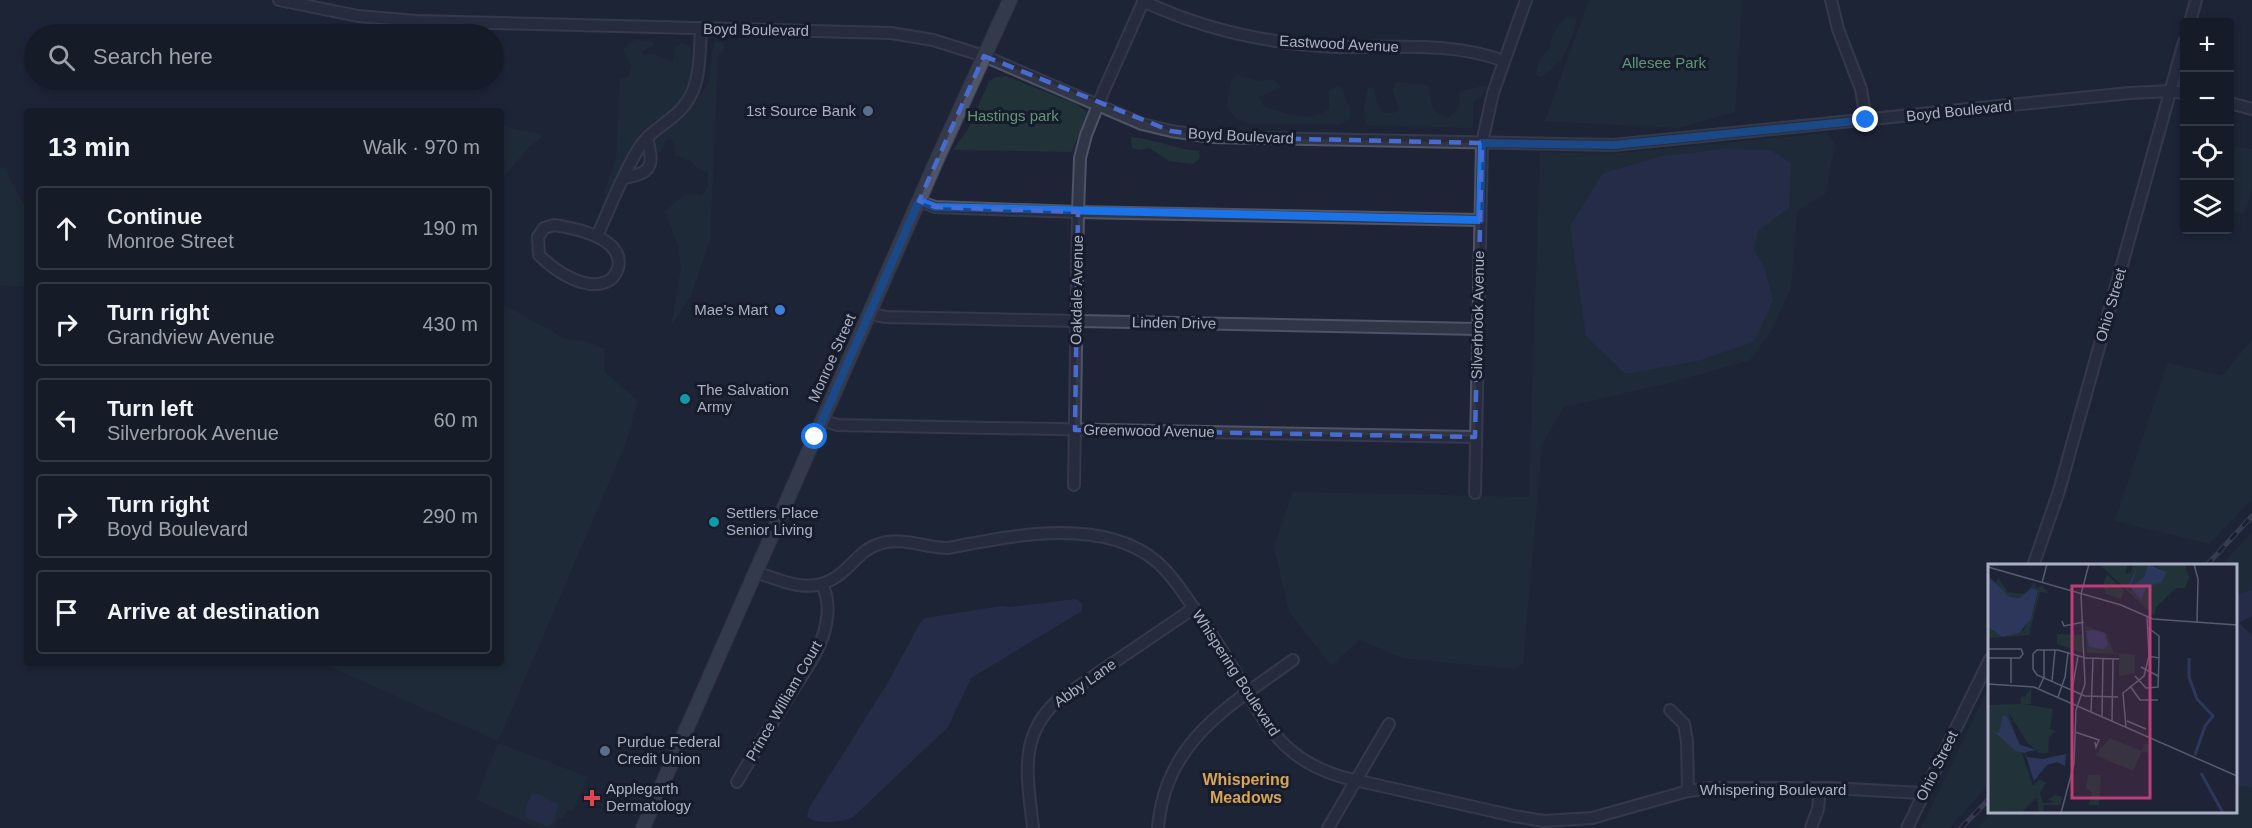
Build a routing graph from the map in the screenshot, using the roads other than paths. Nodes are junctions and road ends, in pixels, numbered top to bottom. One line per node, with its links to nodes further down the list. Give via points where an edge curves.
1 (279, 0): 8 (street, Boyd Boulevard, via 358,16 416,21)
2 (1010, 0): 9 (main road, Monroe Street)
3 (1144, 0): 11 (street, Eastwood Avenue, via 1198,22 1262,39 1327,46 1463,49); 14 (street, Oakdale Avenue)
4 (1526, 0): 11 (street, Silverbrook Avenue)
5 (1831, 0): 17 (street, via 1861,89)
6 (2196, 0): 7 (street)
7 (2191, 18)
8 (700, 29): 9 (street, Boyd Boulevard, via 891,33 933,40); 18 (street, via 699,72 691,99)
9 (984, 56): 14 (street, Boyd Boulevard); 21 (main road, Monroe Street)
10 (2180, 57): 12 (street, Ohio Street)
11 (1504, 61): 19 (street, Silverbrook Avenue)
12 (2171, 91): 13 (street, Boyd Boulevard); 17 (street, Boyd Boulevard); 33 (street, Ohio Street, via 2057,500)
13 (2180, 92)
14 (1099, 105): 19 (street, Boyd Boulevard, via 1142,124 1212,137); 22 (street, Oakdale Avenue, via 1080,158)
15 (2234, 105): 16 (street)
16 (2252, 109)
17 (1866, 120): 19 (street, Boyd Boulevard, via 1613,145)
18 (647, 138): 20 (street); 20 (street, via 651,162 648,170)
19 (1482, 143): 23 (street, Silverbrook Avenue)
20 (624, 178): 24 (street)
21 (919, 201): 22 (street, via 935,207); 25 (main road, Monroe Street)
22 (1078, 212): 23 (street); 26 (street, Oakdale Avenue)
23 (1480, 220): 27 (street, Silverbrook Avenue)
24 (597, 236): 24 (street, via 554,225 544,228 538,237 539,255 578,281 607,282 616,274 618,262 611,246)
25 (870, 314): 26 (street, Linden Drive); 28 (main road, Monroe Street)
26 (1077, 320): 27 (street, Linden Drive); 29 (street, Oakdale Avenue)
27 (1478, 329): 30 (street, Silverbrook Avenue)
28 (823, 420): 29 (street, Greenwood Avenue, via 837,425); 34 (main road, Monroe Street)
29 (1075, 430): 30 (street, Greenwood Avenue); 31 (street, Oakdale Avenue)
30 (1476, 437): 32 (street, Silverbrook Avenue)
31 (1074, 484)
32 (1475, 493)
33 (2034, 564)
34 (756, 572): 35 (street, via 806,586); 48 (main road, Monroe Street)
35 (822, 584): 36 (street, Whispering Boulevard, via 841,574 870,547 891,541 948,548 1031,533 1087,534 1148,555 1171,576); 43 (street, Prince William Court, via 828,598 826,627 810,662)
36 (1194, 608): 39 (street, Whispering Boulevard); 49 (street, Abby Lane, via 1046,711 1029,747 1027,771)
37 (1293, 660): 39 (street)
38 (1988, 661): 46 (street, Ohio Street)
39 (1247, 693): 42 (street, Whispering Boulevard, via 1286,747 1308,764); 50 (street, via 1190,742 1168,781)
40 (1670, 710): 45 (street, via 1684,724)
41 (1389, 724): 42 (street)
42 (1357, 779): 47 (street, Whispering Boulevard); 51 (street)
43 (737, 782)
44 (1820, 789): 45 (street, Whispering Boulevard, via 1728,787); 46 (street, Whispering Boulevard); 53 (street)
45 (1688, 791): 47 (street, Whispering Boulevard, via 1592,818 1544,821)
46 (1922, 794): 54 (street, Ohio Street)
47 (1514, 816): 52 (street)
48 (643, 828)
49 (1033, 828)
50 (1158, 828)
51 (1328, 828)
52 (1511, 828)
53 (1811, 828)
54 (1907, 828)

